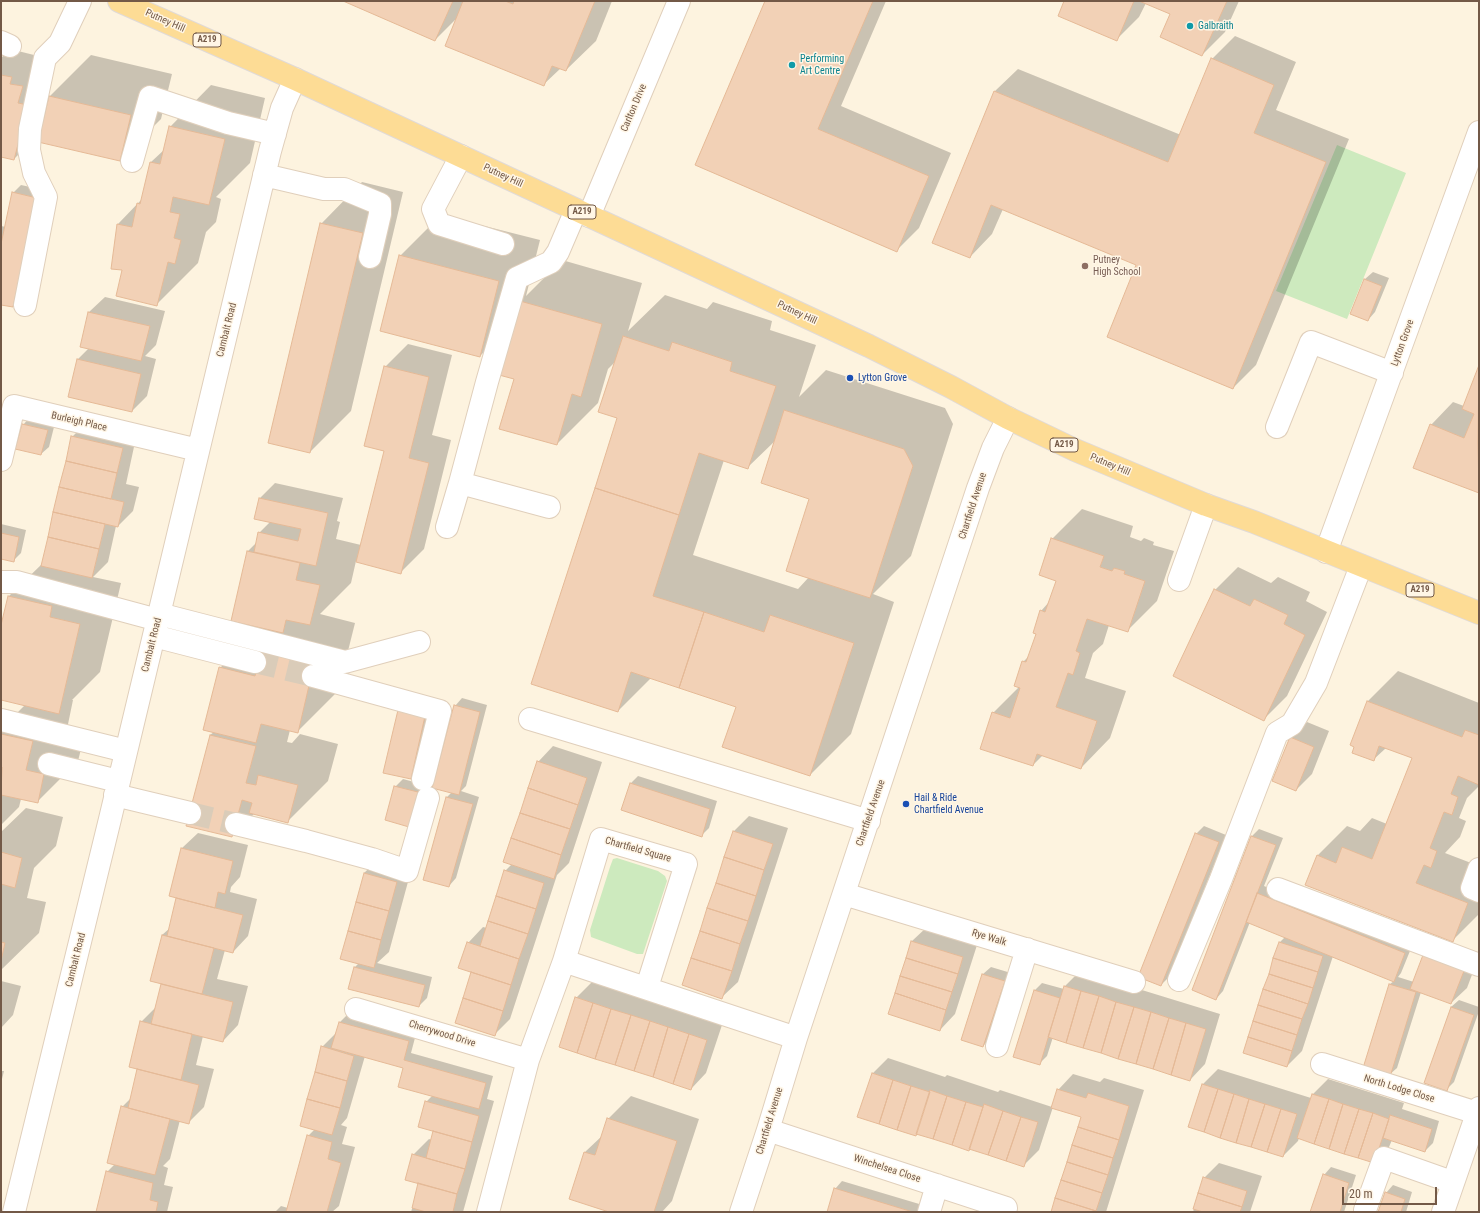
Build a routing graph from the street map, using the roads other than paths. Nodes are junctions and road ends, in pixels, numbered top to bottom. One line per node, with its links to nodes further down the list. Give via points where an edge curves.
1 (80, 1): 13 (street, via 60,43 45,58 30,129 29,150 34,173 46,196)
2 (119, 1): 4 (main road, Putney Hill / A219)
3 (679, 1): 10 (street, Carlton Drive)
4 (295, 79): 6 (street, Cambalt Road, via 282,108); 7 (main road, Putney Hill / A219)
5 (1479, 132): 14 (street, Lytton Grove)
6 (275, 134): 8 (street, via 228,123 150,97); 9 (street, Cambalt Road)
7 (461, 156): 10 (main road, Putney Hill / A219); 11 (street, via 433,209 439,224)
8 (132, 160)
9 (264, 175): 12 (street, via 324,189 344,189 380,204); 17 (street, Cambalt Road)
10 (583, 213): 15 (main road, Putney Hill / A219, via 869,346); 19 (street, Carlton Drive, via 551,262 517,278)
11 (503, 244)
12 (370, 257)
13 (25, 305)
14 (1392, 373): 16 (street, via 1311,342); 23 (street, Lytton Grove)
15 (1008, 418): 20 (main road, Putney Hill / A219, via 1075,450); 38 (street, Chartfield Avenue, via 978,488)
16 (1277, 427)
17 (198, 450): 18 (street, Burleigh Place, via 14,406); 28 (street, Cambalt Road)
18 (1, 460)
19 (460, 483): 21 (street); 22 (street, Carlton Drive)
20 (1206, 505): 23 (main road, Putney Hill / A219); 25 (street)
21 (549, 507)
22 (447, 527)
23 (1326, 552): 24 (main road, Putney Hill / A219)
24 (1361, 566): 27 (main road, Putney Hill / A219); 47 (street, via 1316,684 1292,724 1277,733)
25 (1179, 580)
26 (1, 582): 28 (street, via 17,582)
27 (1479, 613)
28 (157, 623): 29 (street, via 346,662); 30 (street); 34 (street, Cambalt Road)
29 (418, 642)
30 (255, 662)
31 (313, 676): 39 (street, via 440,711 407,871 306,841)
32 (530, 719): 38 (street)
33 (1, 720): 34 (street)
34 (126, 751): 36 (street, Cambalt Road)
35 (49, 764): 36 (street)
36 (117, 788): 37 (street); 61 (street, Cambalt Road)
37 (190, 813)
38 (869, 821): 43 (street, Chartfield Avenue)
39 (236, 824)
40 (1479, 869): 42 (street, via 1472,888)
41 (1278, 889): 46 (street)
42 (1479, 891)
43 (844, 894): 44 (street, Rye Walk); 51 (street, Chartfield Avenue)
44 (1027, 950): 48 (street, Rye Walk); 52 (street)
45 (564, 961): 49 (street); 49 (street, Chartfield Square, via 601,838 686,864); 53 (street)
46 (1479, 965)
47 (1180, 980)
48 (1134, 982)
49 (647, 987): 51 (street)
50 (356, 1009): 53 (street, Cherrywood Drive)
51 (796, 1038): 56 (street, Chartfield Avenue)
52 (997, 1046)
53 (528, 1060): 62 (street)
54 (1322, 1064): 55 (street, North Lodge Close)
55 (1478, 1110): 57 (street)
56 (768, 1130): 58 (street, Winchelsea Close); 63 (street, Chartfield Avenue)
57 (1452, 1182): 60 (street, via 1384,1158); 65 (street)
58 (937, 1185): 59 (street, Winchelsea Close); 64 (street)
59 (1006, 1208)
60 (1365, 1210)
61 (14, 1212)
62 (488, 1212)
63 (741, 1212)
64 (929, 1212)
65 (1443, 1212)

